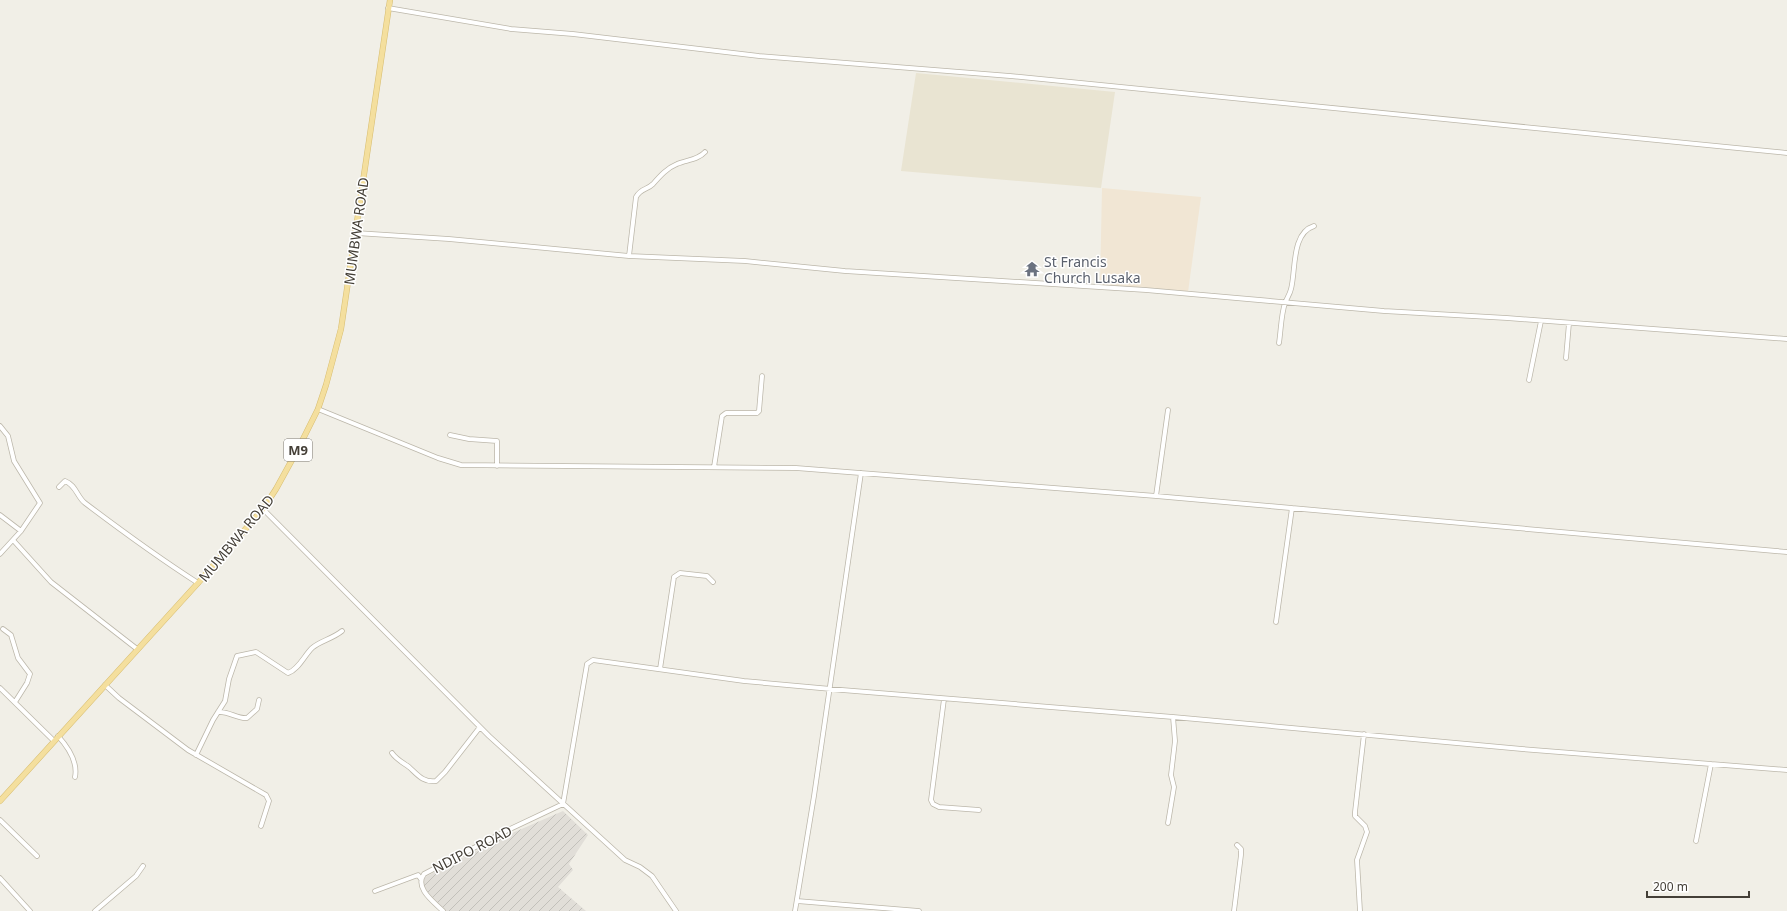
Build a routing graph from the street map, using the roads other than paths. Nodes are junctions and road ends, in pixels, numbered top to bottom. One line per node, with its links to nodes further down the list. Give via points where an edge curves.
1 (390, 0): 2 (main road, MUMBWA ROAD / M9)
2 (388, 8): 4 (street, via 511,29 759,56 1010,76); 6 (main road, MUMBWA ROAD / M9)
3 (706, 152): 7 (street, via 702,156 673,166 661,174 652,185 639,191 636,197)
4 (1787, 153)
5 (1314, 226): 8 (street, via 1307,230 1299,243 1294,260 1292,288)
6 (356, 234): 7 (street, via 449,239); 16 (main road, MUMBWA ROAD / M9, via 341,329)
7 (630, 256): 8 (street, via 745,261 845,271 1146,290)
8 (1285, 303): 9 (street); 12 (street)
9 (1541, 321): 10 (street); 15 (street)
10 (1569, 323): 11 (street); 13 (street)
11 (1787, 339)
12 (1279, 343)
13 (1566, 358)
14 (762, 376): 21 (street, via 757,413 726,413 722,416)
15 (1529, 380)
16 (318, 409): 20 (street, via 452,463); 26 (main road, MUMBWA ROAD / M9)
17 (1168, 410): 24 (street)
18 (0, 426): 28 (street, via 8,436 14,461 40,503)
19 (450, 435): 20 (street, via 497,441)
20 (497, 466): 21 (street)
21 (714, 467): 22 (street, via 796,468)
22 (861, 473): 24 (street); 41 (street)
23 (59, 487): 33 (street, via 65,480 68,482 84,502 149,551)
24 (1156, 496): 25 (street)
25 (1292, 508): 30 (street); 34 (street)
26 (263, 509): 33 (main road, MUMBWA ROAD / M9); 47 (street)
27 (0, 515): 28 (street)
28 (21, 531): 29 (street)
29 (13, 540): 31 (street); 37 (street, via 51,582)
30 (1787, 552)
31 (0, 554)
32 (713, 582): 38 (street, via 707,576 680,574 674,577)
33 (198, 583): 37 (main road, MUMBWA ROAD / M9)
34 (1276, 622)
35 (3, 629): 44 (street, via 11,635 18,658 30,674)
36 (342, 631): 45 (street, via 312,648 288,673 256,652 238,655 229,679 226,698)
37 (137, 649): 39 (main road, MUMBWA ROAD / M9)
38 (660, 669): 41 (street, via 744,681); 57 (street, via 593,660 588,662)
39 (105, 684): 49 (main road, MUMBWA ROAD / M9); 52 (street)
40 (0, 688): 44 (street)
41 (830, 688): 42 (street); 69 (street)
42 (944, 699): 46 (street); 58 (street, via 931,800 939,807)
43 (259, 700): 45 (street, via 257,709 247,718)
44 (15, 702): 50 (street)
45 (218, 712): 52 (street)
46 (1173, 717): 48 (street); 60 (street, via 1175,741 1171,775 1174,786)
47 (480, 727): 51 (street, via 436,781 418,776); 57 (street)
48 (1364, 734): 53 (street); 77 (street, via 1355,812 1355,816 1367,832 1357,860)
49 (58, 736): 50 (main road, MUMBWA ROAD / M9); 55 (street, via 72,758 76,768)
50 (54, 741): 56 (main road, MUMBWA ROAD / M9)
51 (392, 753)
52 (196, 755): 61 (street, via 267,797 269,801)
53 (1711, 764): 54 (street); 62 (street)
54 (1787, 770)
55 (75, 776)
56 (0, 801)
57 (564, 804): 67 (street, NDIPO ROAD, via 432,868); 73 (street, via 625,860 652,876)
58 (979, 810)
59 (0, 820): 64 (street)
60 (1168, 823)
61 (261, 826)
62 (1696, 841)
63 (1238, 845): 76 (street, via 1241,855)
64 (37, 856)
65 (143, 866): 71 (street, via 136,876)
66 (0, 878): 70 (street)
67 (421, 879): 68 (street, via 418,875); 72 (street, NDIPO ROAD, via 423,890)
68 (374, 891)
69 (797, 901): 74 (street); 75 (street)
70 (30, 911)
71 (95, 911)
72 (443, 911)
73 (676, 911)
74 (795, 911)
75 (919, 911)
76 (1234, 911)
77 (1360, 911)

